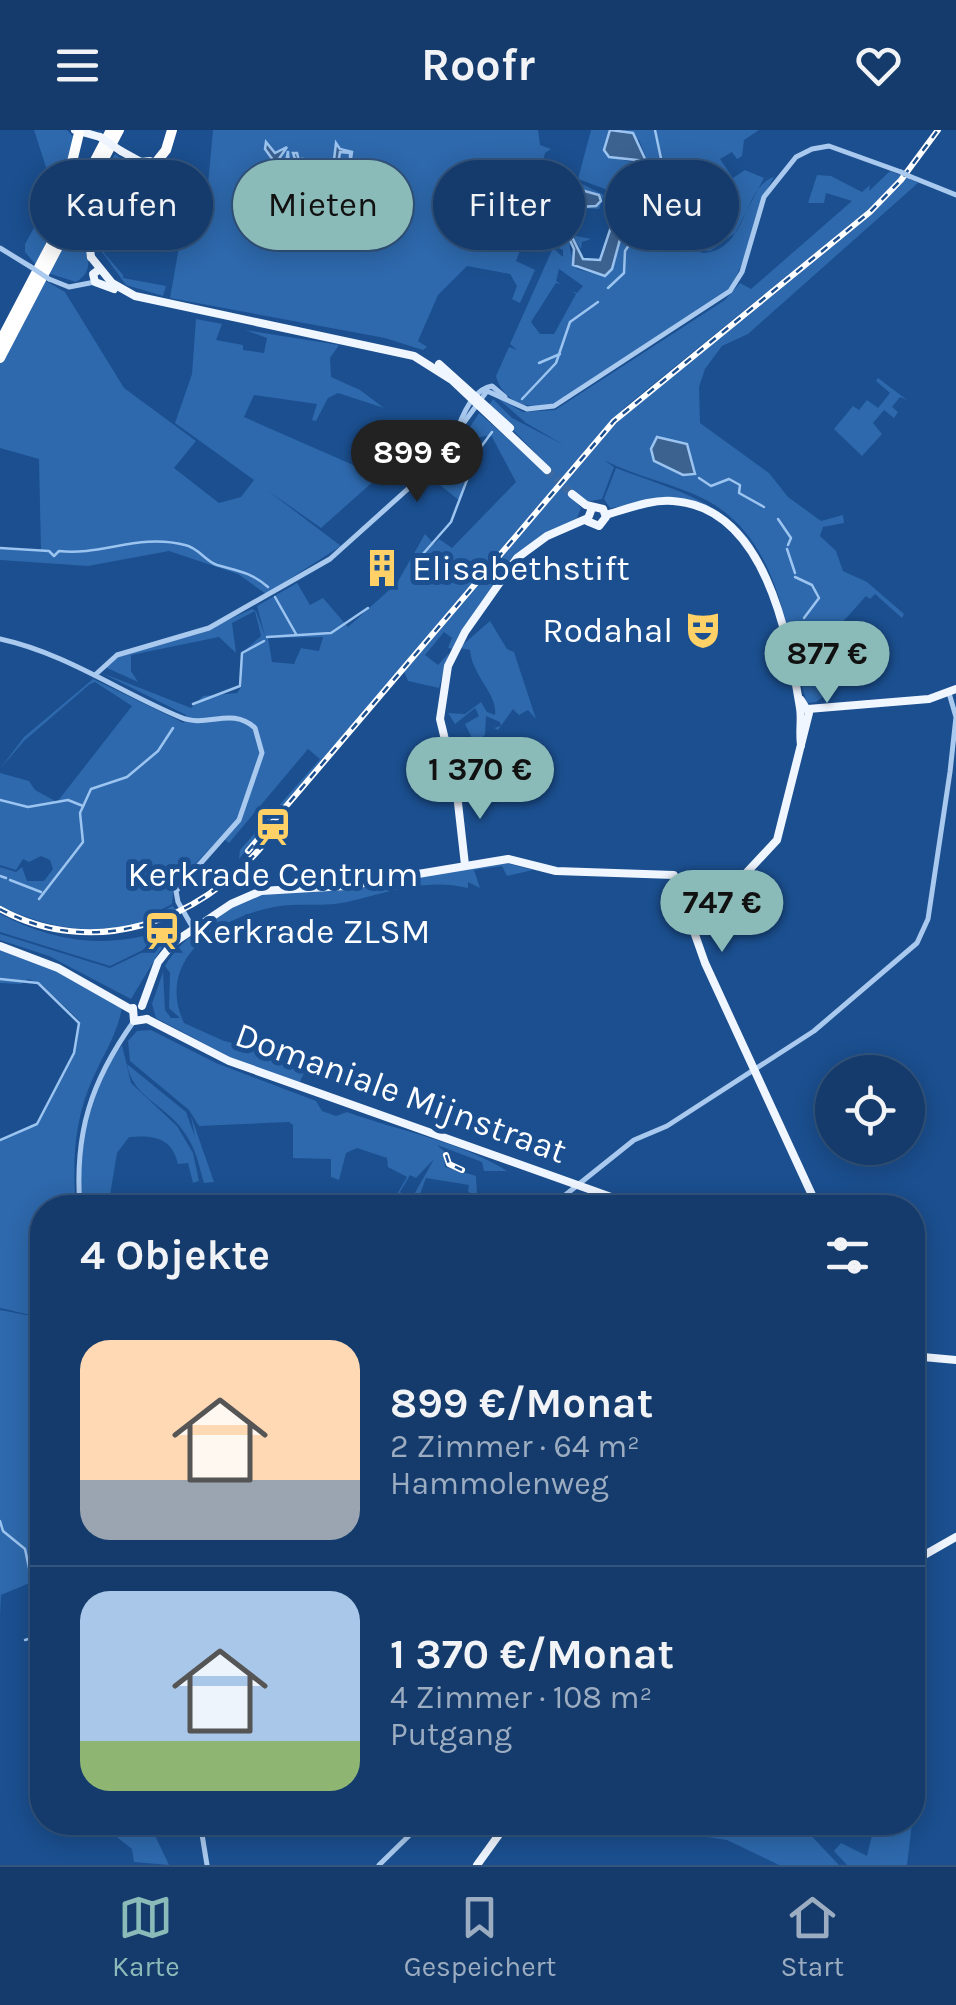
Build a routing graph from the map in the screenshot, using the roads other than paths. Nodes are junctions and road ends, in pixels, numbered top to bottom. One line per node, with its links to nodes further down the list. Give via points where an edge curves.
1 (111, 130): 10 (highway)
2 (123, 130): 13 (highway)
3 (168, 130): 6 (highway, via 168,146)
4 (89, 132): 5 (main road, bridge); 10 (highway)
5 (134, 160)
6 (152, 160)
7 (956, 195): 14 (street, bridge, via 826,146 808,150 764,196 742,272 726,294 554,406 530,409 491,390)
8 (0, 248): 10 (street)
9 (92, 250): 11 (main road)
10 (36, 265): 11 (street, bridge, via 68,288); 12 (highway)
11 (99, 277): 14 (main road, via 138,301 419,354)
12 (0, 342)
13 (0, 358)
14 (478, 397): 15 (main road); 20 (street, via 430,469 330,559 209,628 117,655)
15 (548, 470)
16 (575, 496): 17 (main road)
17 (588, 513): 18 (main road, via 600,508); 18 (main road, via 600,526); 23 (main road, via 517,558 455,649 440,719)
18 (606, 514): 22 (main road, via 670,500 718,516 747,543 762,566)
19 (0, 639): 20 (street)
20 (95, 675): 25 (street, via 186,720 239,717 260,736 257,772 236,824 176,890)
21 (952, 691): 22 (main road); 31 (street, via 955,733 924,930 851,1004)
22 (805, 713): 24 (main road, via 786,818 768,852)
23 (466, 865): 24 (main road, via 515,859 545,869 675,875); 25 (main road, via 346,886 257,892)
24 (691, 925): 31 (main road)
25 (194, 928): 27 (main road, via 160,960)
26 (0, 946): 28 (main road, via 50,964)
27 (142, 1006): 28 (main road); 29 (main road)
28 (132, 1010): 30 (main road)
29 (146, 1019): 30 (main road); 32 (main road, Domaniale Mijnstraat, via 229,1061)
30 (134, 1021): 33 (street, via 88,1100 78,1150)
31 (755, 1070): 32 (street, via 634,1140); 36 (main road)
32 (576, 1185): 34 (street); 35 (main road, Domaniale Mijnstraat)
33 (80, 1195)
34 (564, 1195)
35 (605, 1195)
36 (812, 1195)
37 (925, 1358): 38 (main road)
38 (956, 1360)
39 (956, 1537): 40 (main road)
40 (925, 1555)
41 (202, 1835): 44 (street)
42 (410, 1835): 45 (street)
43 (499, 1835): 46 (main road)
44 (207, 1865)
45 (379, 1865)
46 (477, 1865)

